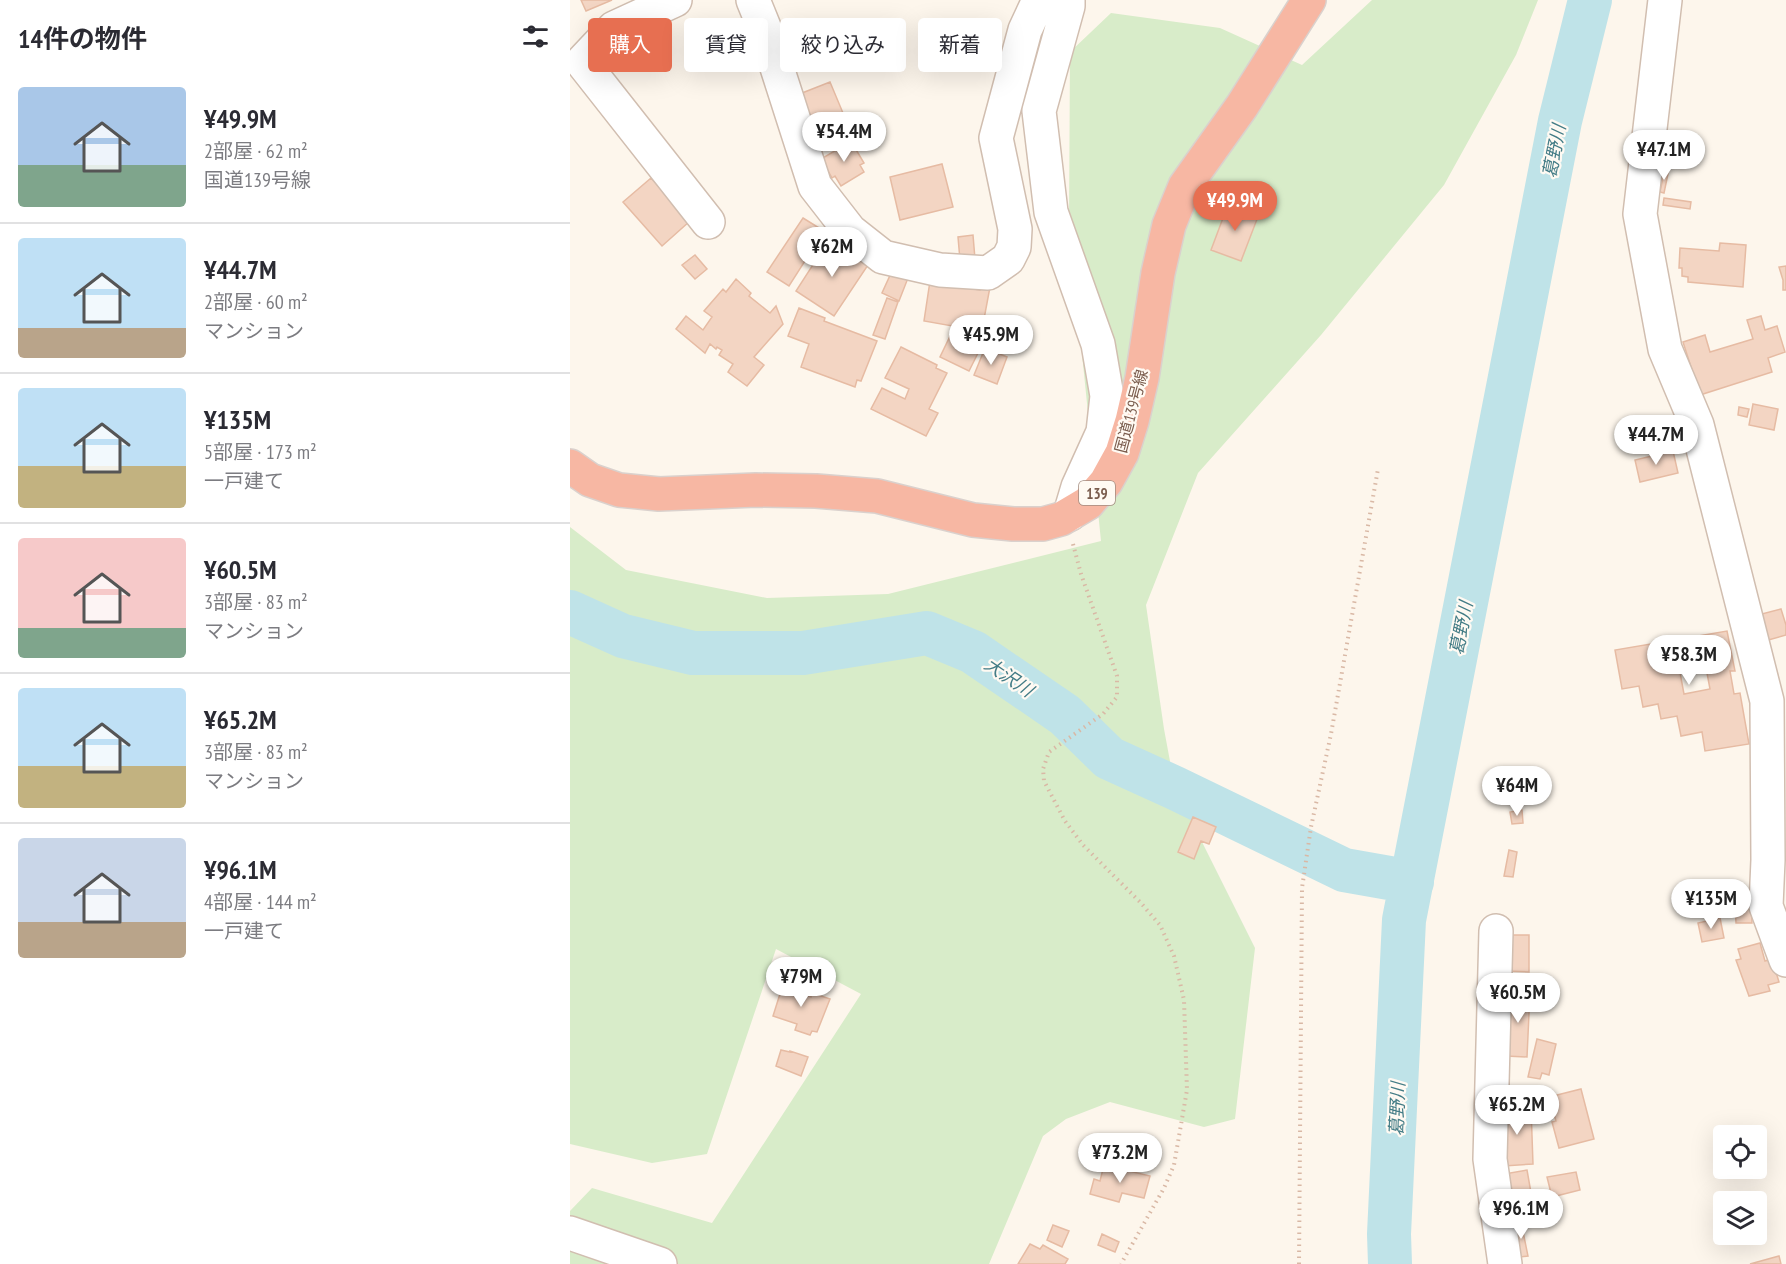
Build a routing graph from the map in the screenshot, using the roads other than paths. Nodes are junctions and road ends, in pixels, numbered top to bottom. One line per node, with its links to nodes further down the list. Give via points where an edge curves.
1 (675, 0): 7 (street, via 614,28 582,62)
2 (753, 0): 3 (street, via 815,186 850,231 883,257 940,270 988,273 1008,259 1014,247 1015,229 996,138 1025,30)
3 (1039, 0)
4 (1068, 0): 9 (street, via 1040,111 1051,212 1098,344 1107,396 1103,432)
5 (1309, 0): 9 (highway, 国道139号線 / 139, via 1185,186 1169,225 1142,378 1122,453 1107,482 1088,503)
6 (1665, 0): 10 (street, via 1640,214 1665,349 1697,425)
7 (708, 222)
8 (570, 466): 9 (highway, 国道139号線 / 139, via 590,480 619,490 816,491 877,495 973,520 1043,524)
9 (1066, 516)
10 (1775, 691): 12 (street, via 1767,713 1766,906)
11 (1496, 930): 15 (street, via 1490,1159)
12 (1786, 960)
13 (570, 1233): 14 (street)
14 (660, 1264)
15 (1505, 1264)

